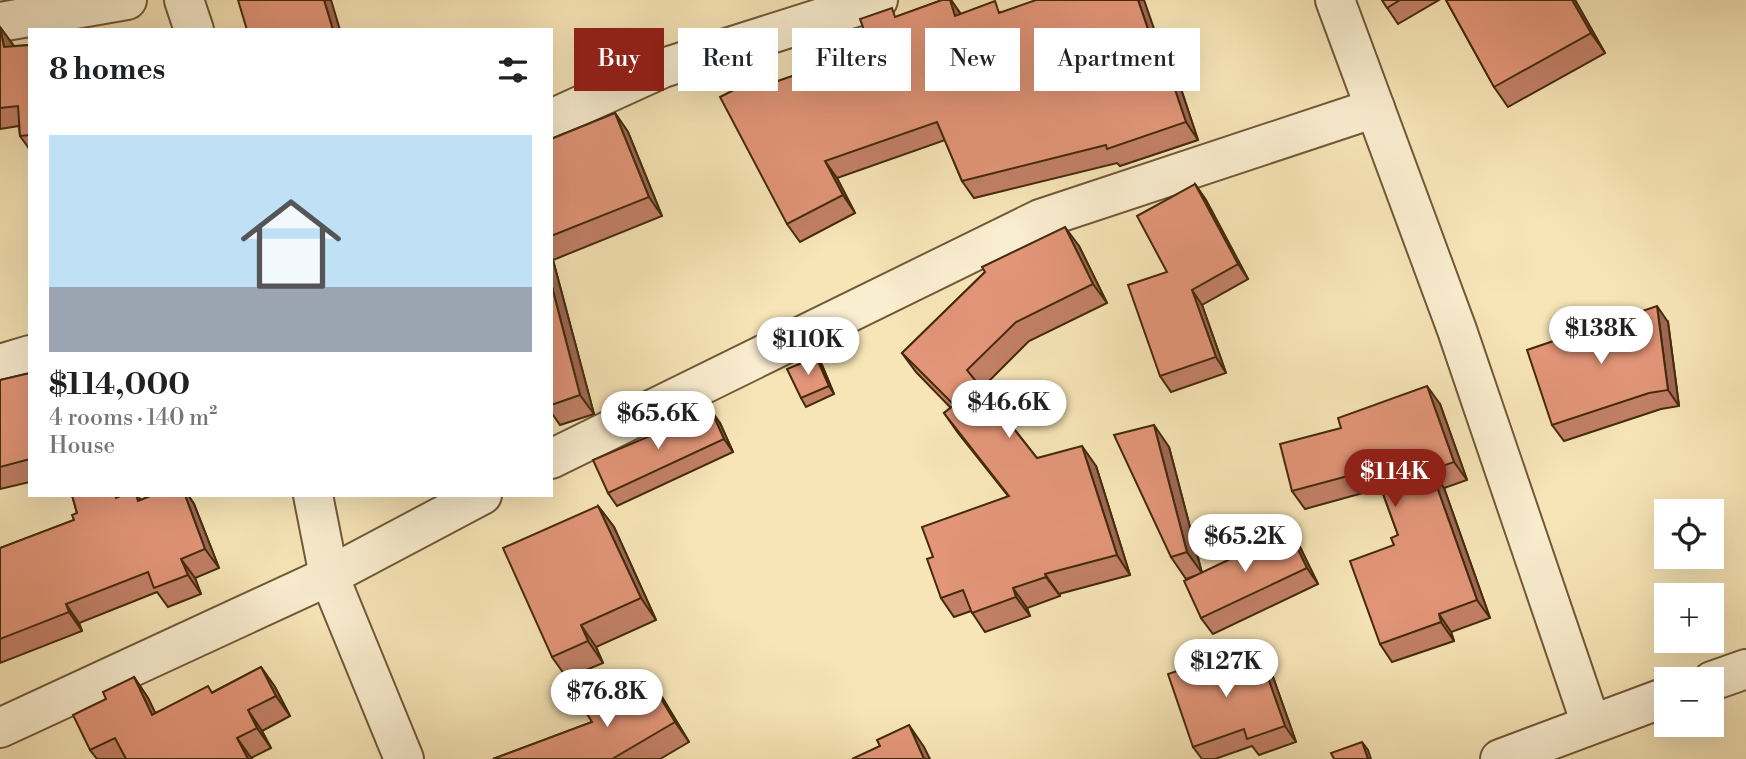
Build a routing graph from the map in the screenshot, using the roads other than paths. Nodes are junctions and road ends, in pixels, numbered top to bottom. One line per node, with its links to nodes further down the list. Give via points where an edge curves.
1 (127, 0): 5 (street)
2 (184, 0): 6 (street)
3 (878, 0): 8 (street, via 663,68)
4 (1335, 0): 7 (street)
5 (0, 22)
6 (193, 28)
7 (1375, 108): 11 (street, via 1041,219); 18 (street, via 1457,330)
8 (553, 118)
9 (28, 356): 10 (street)
10 (0, 364)
11 (553, 458)
12 (313, 497): 14 (street)
13 (478, 497): 14 (street)
14 (329, 576): 19 (street); 20 (street)
15 (1746, 669): 16 (street)
16 (1724, 677)
17 (1654, 701): 18 (street)
18 (1591, 723): 21 (street)
19 (0, 727)
20 (404, 759)
21 (1500, 759)

